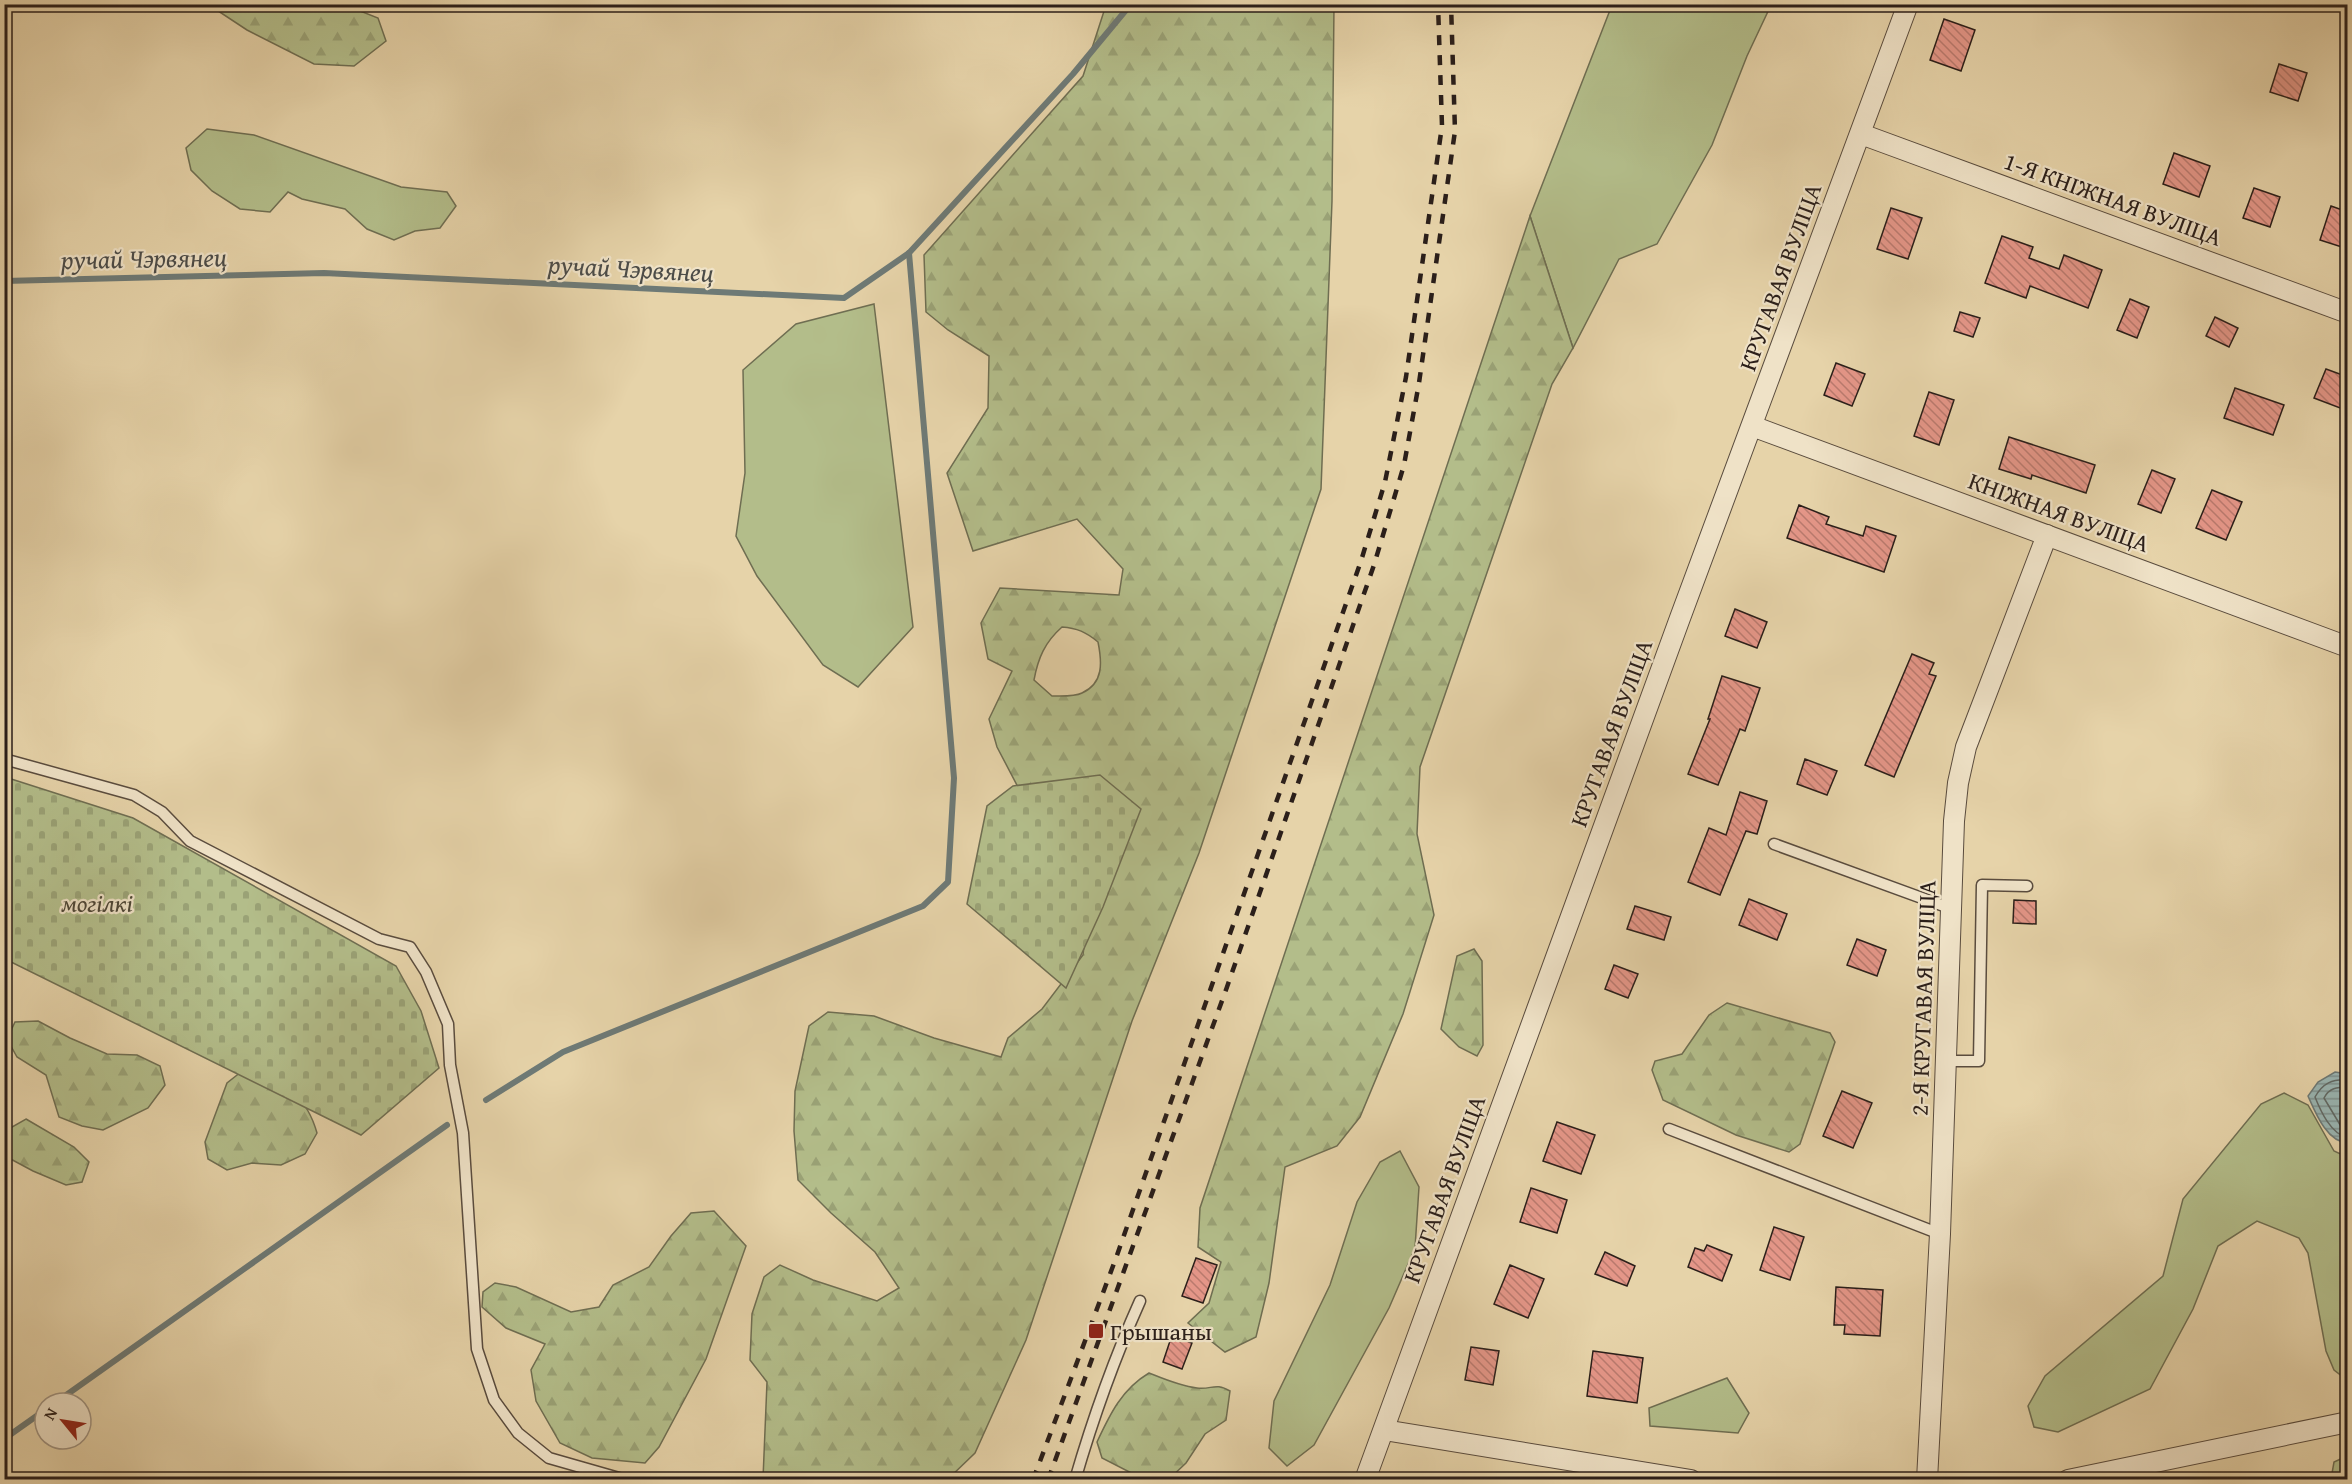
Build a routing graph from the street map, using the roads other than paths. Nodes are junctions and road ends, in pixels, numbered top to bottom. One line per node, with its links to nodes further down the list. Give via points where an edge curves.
1 (1908, 4): 2 (street, КРУГАВАЯ ВУЛІЦА)
2 (1861, 134): 3 (street, 1-Я КНІЖНАЯ ВУЛІЦА); 4 (street, КРУГАВАЯ ВУЛІЦА)
3 (2348, 313)
4 (1752, 426): 5 (street, КНІЖНАЯ ВУЛІЦА); 16 (street, КРУГАВАЯ ВУЛІЦА)
5 (2047, 535): 6 (street, КНІЖНАЯ ВУЛІЦА); 10 (street, 2-Я КРУГАВАЯ ВУЛІЦА, via 1966,747 1954,821)
6 (2348, 647)
7 (4, 759): 17 (lane, via 134,795 162,812 190,841 379,939 410,947 426,972 448,1024 450,1065 463,1133 477,1349 494,1400 518,1434 549,1458)
8 (1774, 844): 10 (lane)
9 (2027, 886): 11 (lane, via 1982,885 1979,1061)
10 (1952, 909): 11 (street, 2-Я КРУГАВАЯ ВУЛІЦА)
11 (1947, 1060): 13 (street, 2-Я КРУГАВАЯ ВУЛІЦА)
12 (1669, 1129): 13 (lane)
13 (1940, 1234): 21 (street, 2-Я КРУГАВАЯ ВУЛІЦА)
14 (1140, 1301): 18 (lane, via 1090,1429)
15 (2348, 1422): 22 (street)
16 (1384, 1430): 19 (street, КРУГАВАЯ ВУЛІЦА); 20 (street)
17 (626, 1479)
18 (1075, 1479)
19 (1365, 1479)
20 (1691, 1479)
21 (1928, 1479)
22 (2068, 1479)

